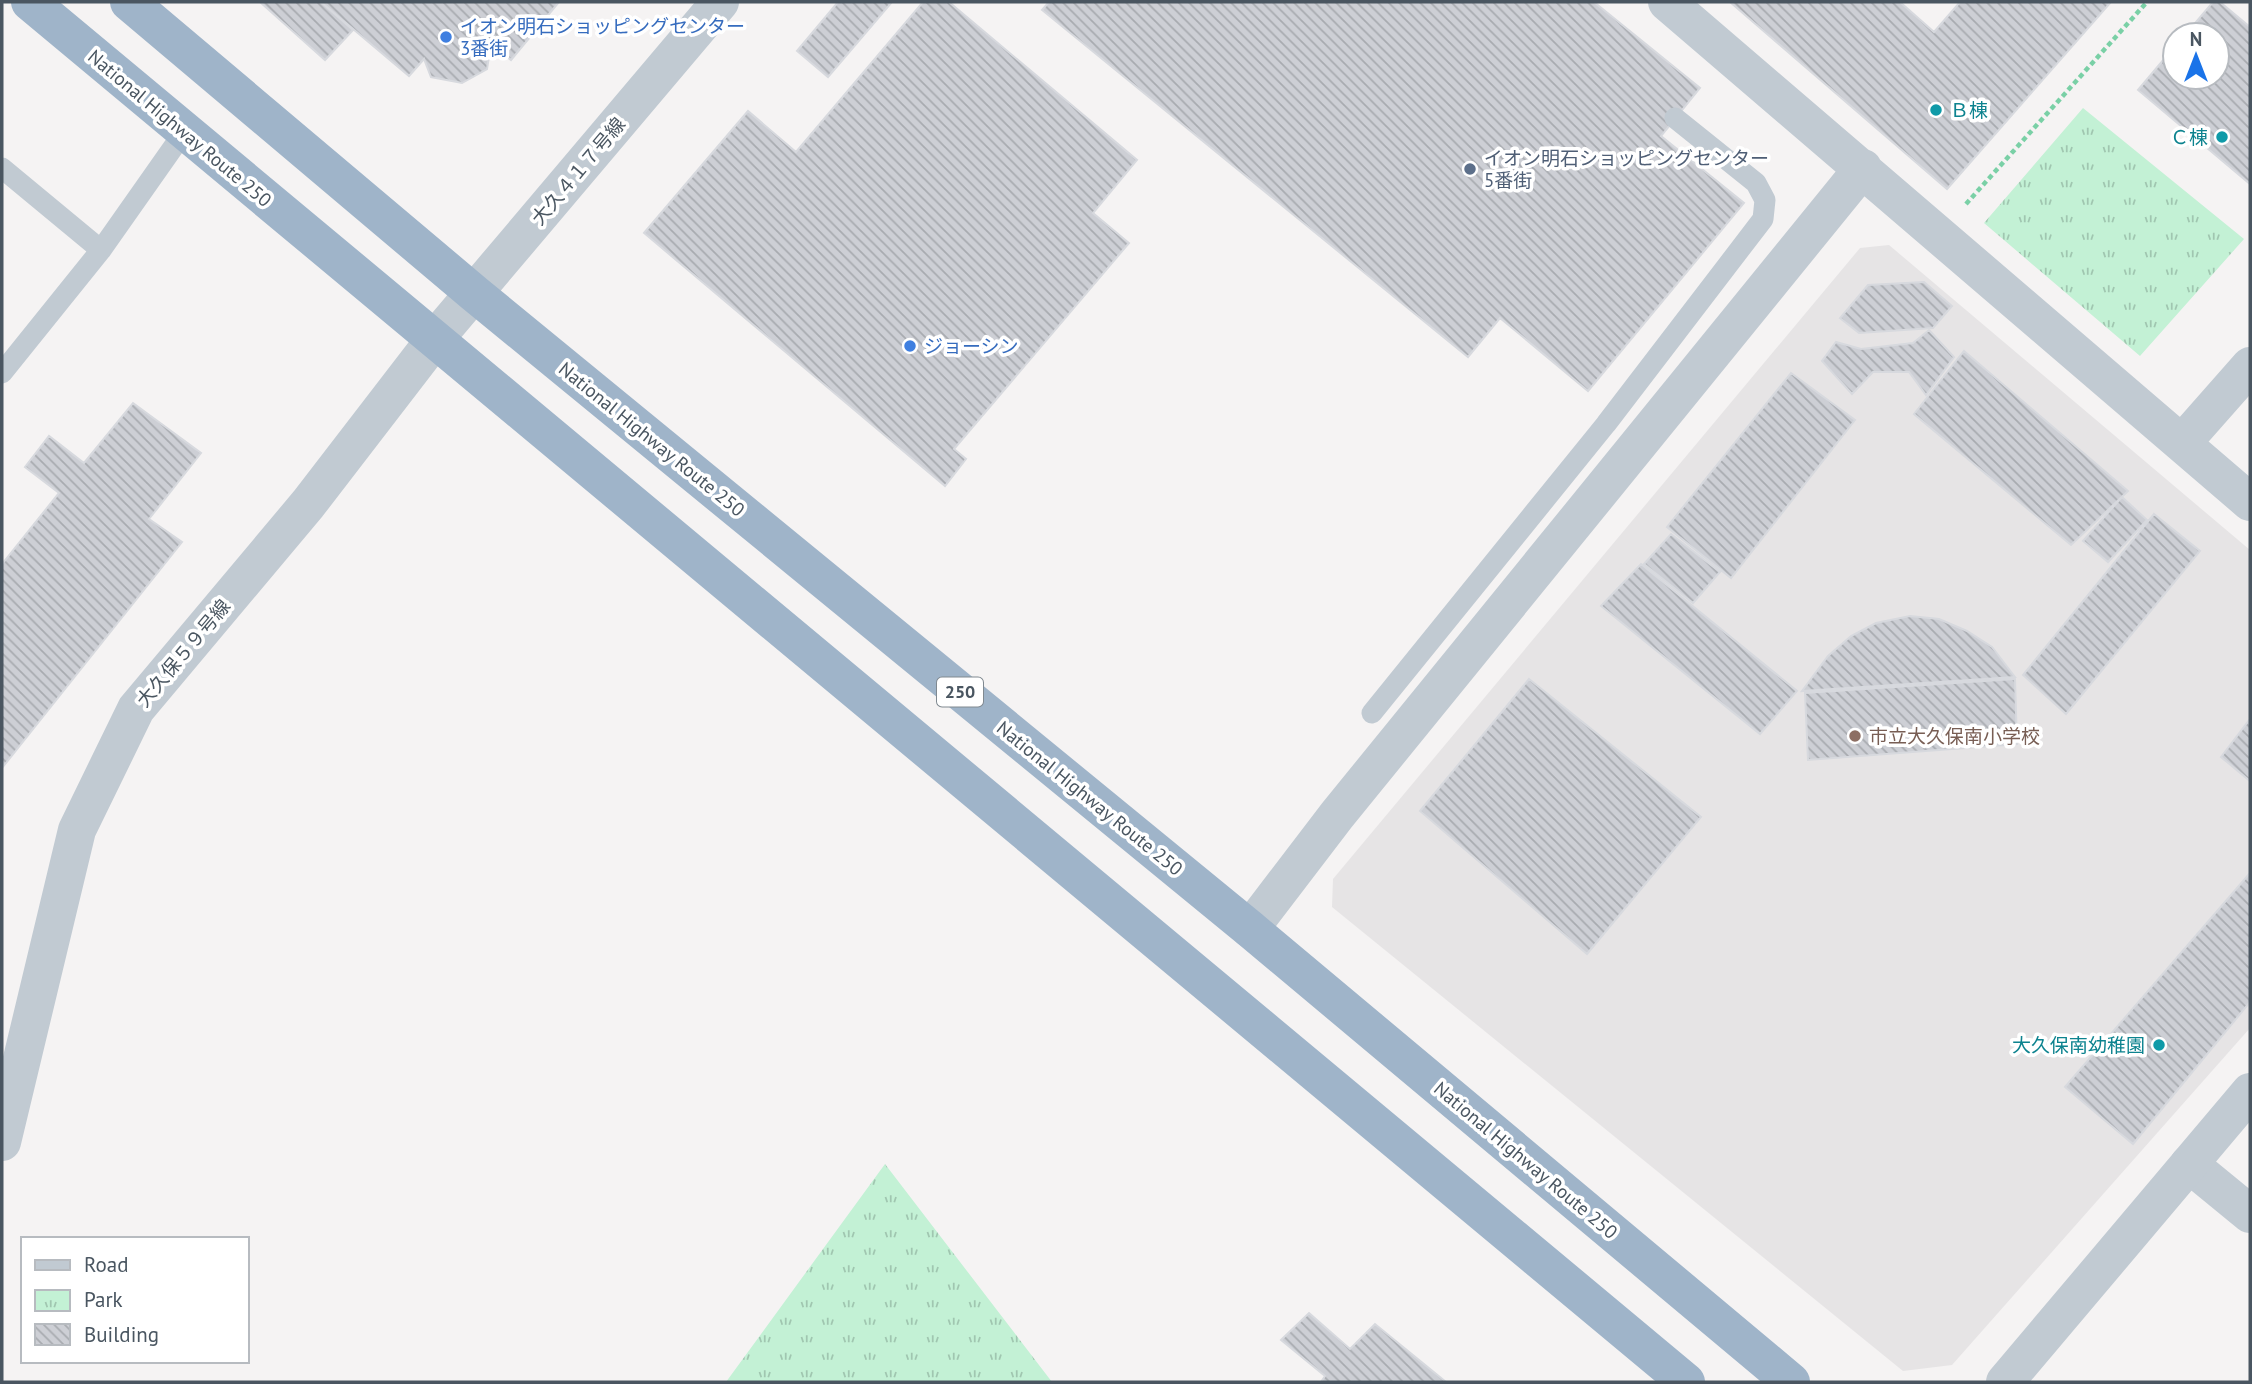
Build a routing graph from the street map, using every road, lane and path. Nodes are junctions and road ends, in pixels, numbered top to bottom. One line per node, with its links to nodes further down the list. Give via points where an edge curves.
1 (30, 2): 7 (highway, National Highway Route 250)
2 (129, 2): 12 (highway, National Highway Route 250 / 250)
3 (720, 2): 12 (street, 大久４１７号線)
4 (1667, 2): 8 (street)
5 (2147, 2): 10 (path)
6 (1675, 118): 18 (lane, via 1756,183 1765,200 1763,219 1606,424)
7 (184, 132): 11 (lane); 13 (highway, National Highway Route 250)
8 (1863, 168): 10 (street); 19 (street, via 1337,815)
9 (2, 169): 11 (lane)
10 (1938, 235): 16 (street)
11 (101, 250): 15 (lane)
12 (475, 294): 13 (street, 大久４１７号線); 19 (highway, National Highway Route 250 / 250)
13 (435, 339): 21 (street, 大久保５９号線, via 307,504 136,709 77,830); 24 (highway, National Highway Route 250)
14 (2250, 366): 16 (street)
15 (2, 373)
16 (2183, 442): 17 (street)
17 (2250, 502)
18 (1372, 713)
19 (1250, 929): 25 (highway, National Highway Route 250 / 250)
20 (2250, 1092): 22 (street)
21 (2, 1142)
22 (2189, 1164): 23 (street); 26 (street)
23 (2250, 1213)
24 (1686, 1382)
25 (1791, 1382)
26 (2005, 1382)

